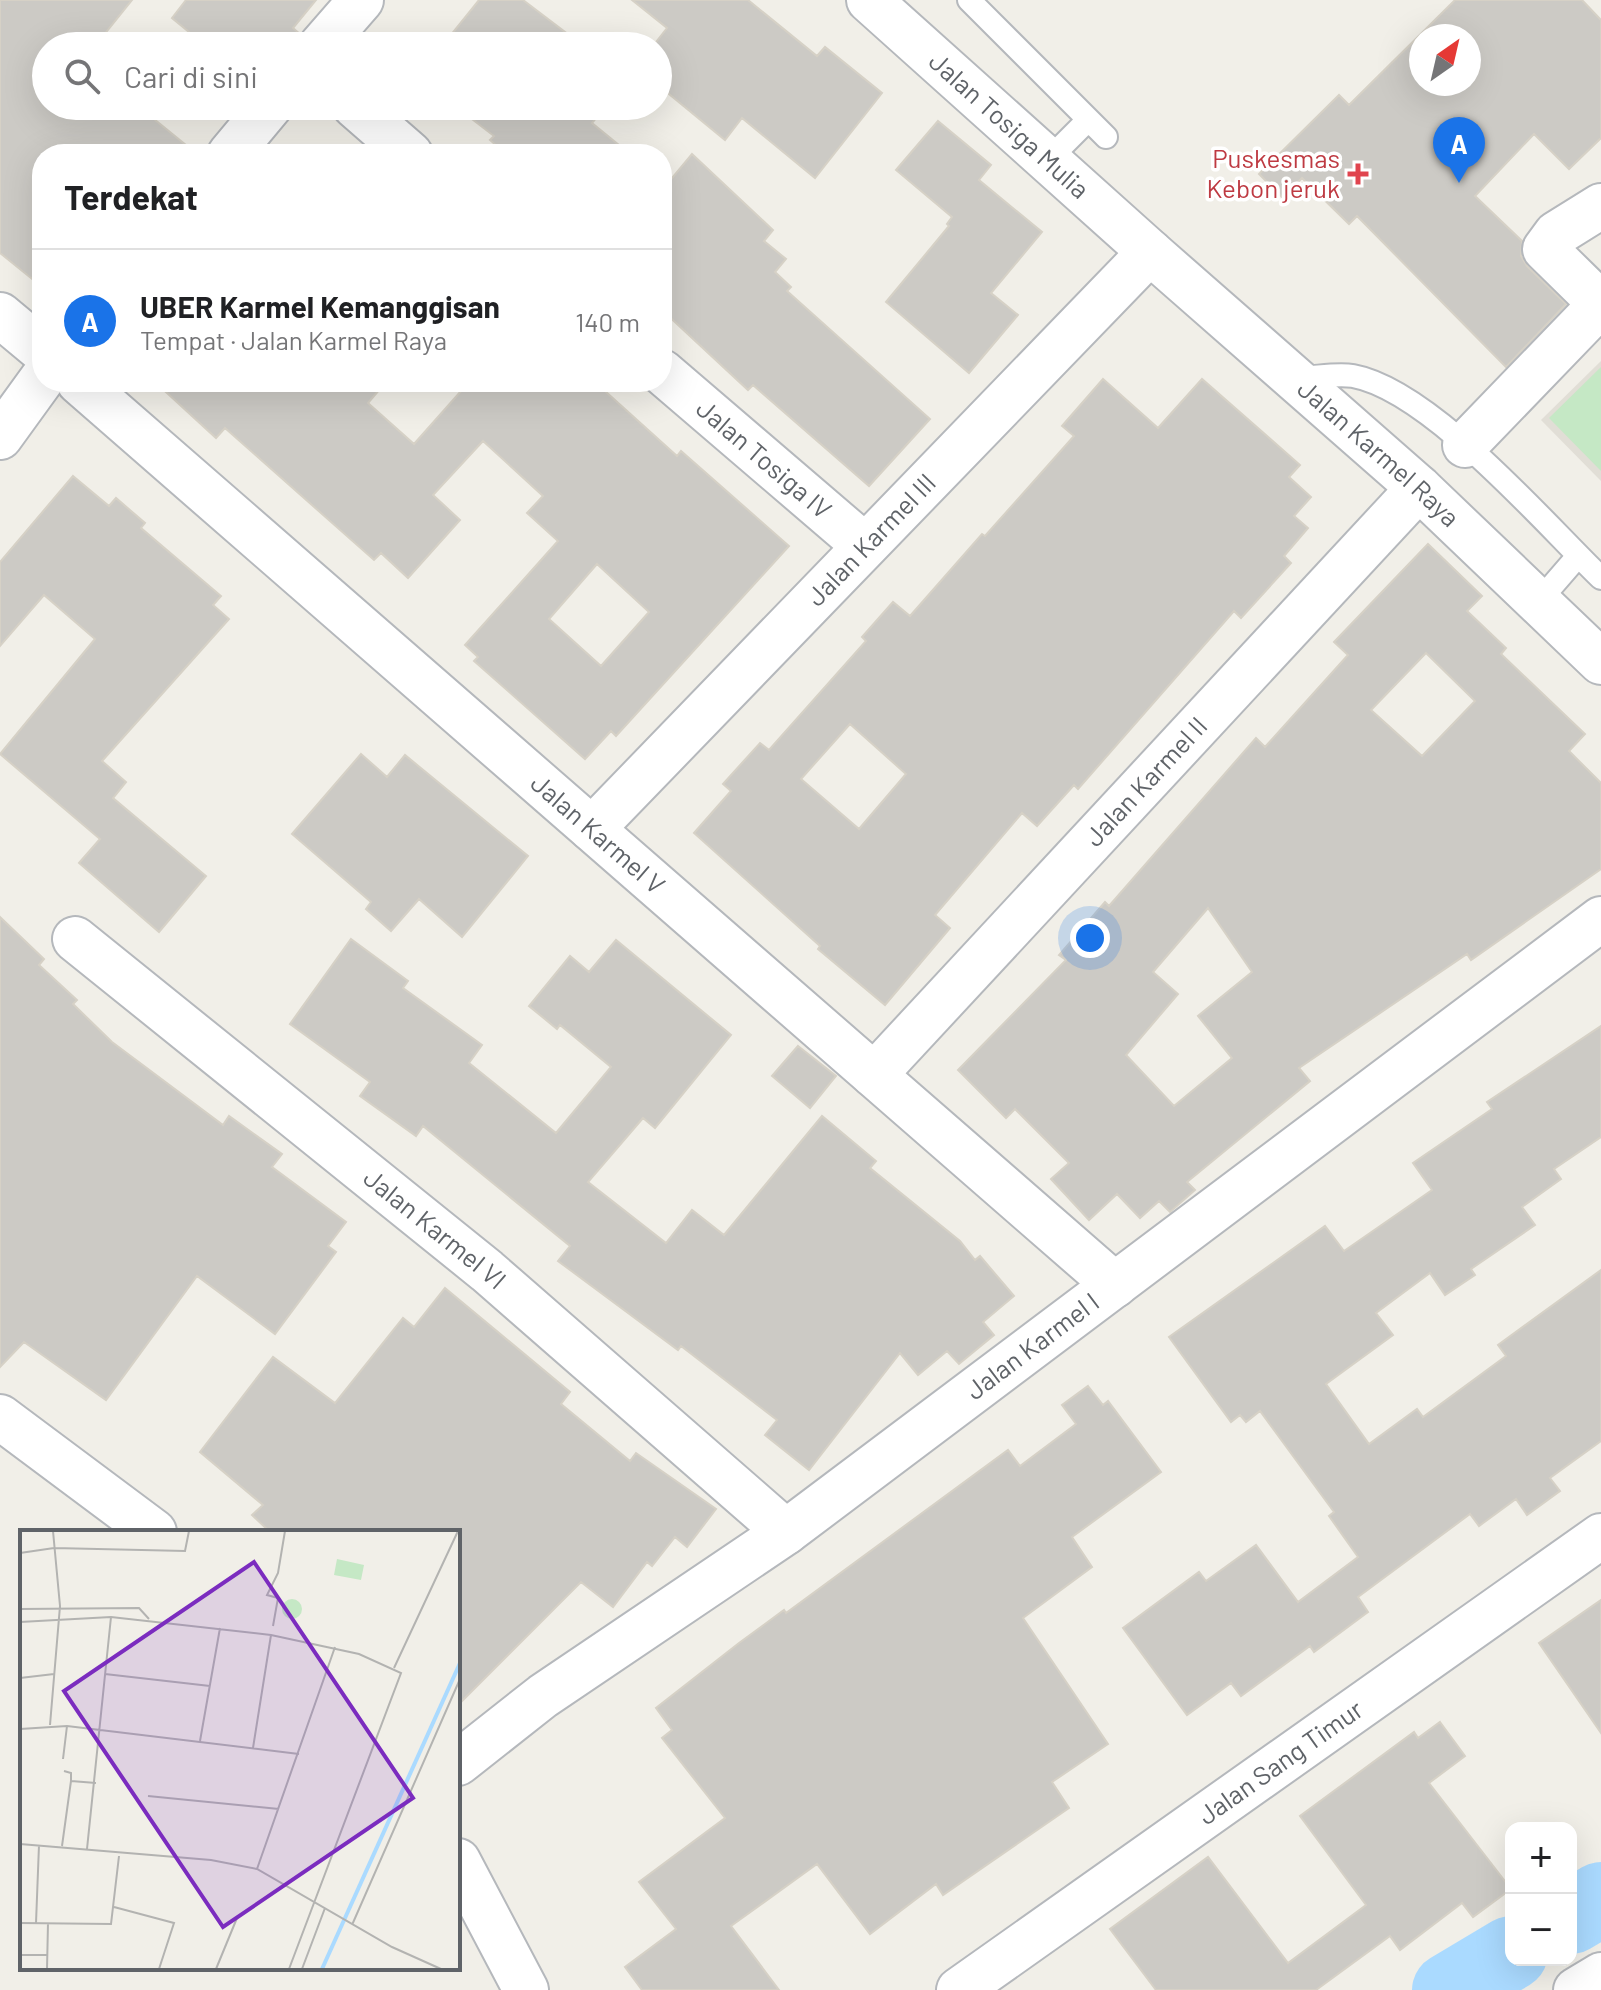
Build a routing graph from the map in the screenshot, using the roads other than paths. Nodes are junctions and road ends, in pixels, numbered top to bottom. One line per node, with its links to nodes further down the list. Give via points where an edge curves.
1 (361, 0): 4 (street)
2 (869, 0): 11 (street, Jalan Tosiga Mulia)
3 (969, 0): 7 (lane)
4 (333, 32)
5 (258, 120): 9 (street)
6 (371, 120): 10 (street)
7 (1088, 120): 8 (lane); 11 (lane)
8 (1106, 137)
9 (238, 144)
10 (399, 144)
11 (1049, 159): 13 (street, Jalan Tosiga Mulia)
12 (1601, 206): 21 (street, via 1556,234 1545,249 1601,304)
13 (1150, 252): 16 (street, Jalan Karmel Raya); 23 (street, Jalan Karmel III)
14 (0, 315): 15 (street)
15 (32, 342)
16 (1293, 378): 21 (lane, via 1353,376 1412,400); 22 (street, Jalan Karmel Raya)
17 (672, 381): 23 (street, Jalan Tosiga IV)
18 (33, 392): 20 (street)
19 (90, 392): 28 (street, Jalan Karmel V)
20 (0, 437)
21 (1465, 445): 24 (lane)
22 (1419, 488): 26 (street, Jalan Karmel Raya); 31 (street, Jalan Karmel II)
23 (865, 546): 28 (street, Jalan Karmel III)
24 (1578, 556): 25 (lane); 26 (lane)
25 (1601, 578)
26 (1539, 601): 27 (street, Jalan Karmel Raya)
27 (1601, 662)
28 (592, 829): 31 (street, Jalan Karmel V)
29 (1601, 919): 32 (street, Jalan Karmel I)
30 (75, 939): 35 (street, Jalan Karmel VI, via 487,1271)
31 (874, 1075): 32 (street, Jalan Karmel V)
32 (1115, 1285): 35 (street, Jalan Karmel I)
33 (0, 1417): 34 (street)
34 (151, 1530)
35 (786, 1532): 37 (street, Jalan Karmel I, via 543,1696)
36 (1601, 1536): 41 (street, Jalan Sang Timur)
37 (460, 1761)
38 (460, 1865): 40 (street)
39 (1601, 1975): 42 (street)
40 (526, 1990)
41 (959, 1990)
42 (1576, 1990)

